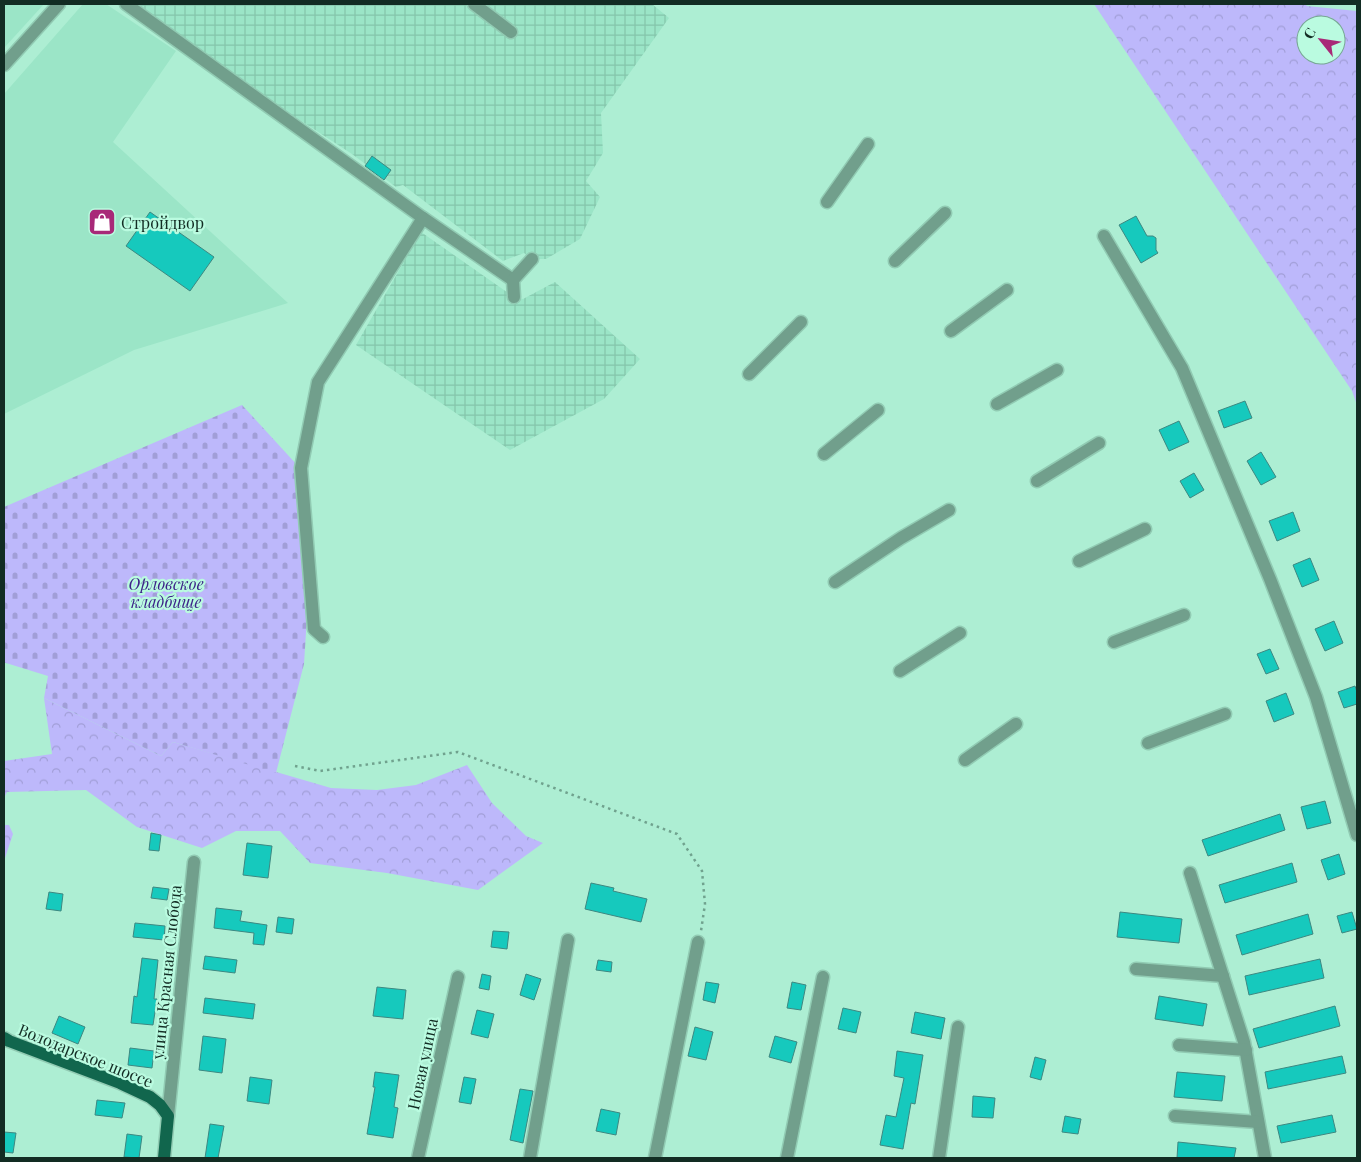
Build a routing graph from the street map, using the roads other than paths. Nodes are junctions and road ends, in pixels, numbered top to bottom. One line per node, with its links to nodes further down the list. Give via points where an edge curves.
1 (60, 4): 5 (street)
2 (126, 4): 9 (street)
3 (474, 4): 4 (street)
4 (511, 32)
5 (4, 65)
6 (868, 144): 7 (street)
7 (827, 202)
8 (945, 213): 12 (street)
9 (423, 218): 13 (street); 31 (street, via 318,382 301,468 314,628)
10 (1104, 236): 38 (street, via 1182,368 1316,697)
11 (532, 259): 13 (street)
12 (894, 261)
13 (512, 280): 15 (street)
14 (1007, 290): 17 (street)
15 (514, 297)
16 (801, 322): 19 (street)
17 (951, 331)
18 (1056, 370): 20 (street)
19 (749, 374)
20 (997, 404)
21 (878, 410): 23 (street)
22 (1099, 443): 24 (street)
23 (824, 454)
24 (1037, 482)
25 (949, 510): 28 (street)
26 (1145, 529): 27 (street)
27 (1078, 561)
28 (835, 582)
29 (1184, 615): 32 (street)
30 (960, 633): 33 (street)
31 (323, 637)
32 (1114, 642)
33 (900, 671)
34 (1225, 714): 36 (street)
35 (1016, 724): 37 (street)
36 (1148, 743)
37 (965, 760)
38 (1357, 835)
39 (194, 862): 51 (street, улица Красная Слобода, via 173,1100)
40 (1190, 873): 44 (street)
41 (568, 940): 56 (street)
42 (698, 942): 57 (street)
43 (1136, 969): 44 (street)
44 (1223, 976): 50 (street)
45 (458, 977): 55 (street, Новая улица)
46 (823, 977): 58 (street)
47 (958, 1026): 59 (street)
48 (4, 1038): 51 (main road, Володарское шоссе, via 127,1086 150,1097)
49 (1179, 1045): 50 (street)
50 (1246, 1050): 53 (street)
51 (168, 1116): 54 (main road)
52 (1175, 1116): 53 (street)
53 (1258, 1122): 60 (street)
54 (164, 1158)
55 (418, 1158)
56 (530, 1158)
57 (655, 1158)
58 (787, 1158)
59 (939, 1158)
60 (1265, 1158)

